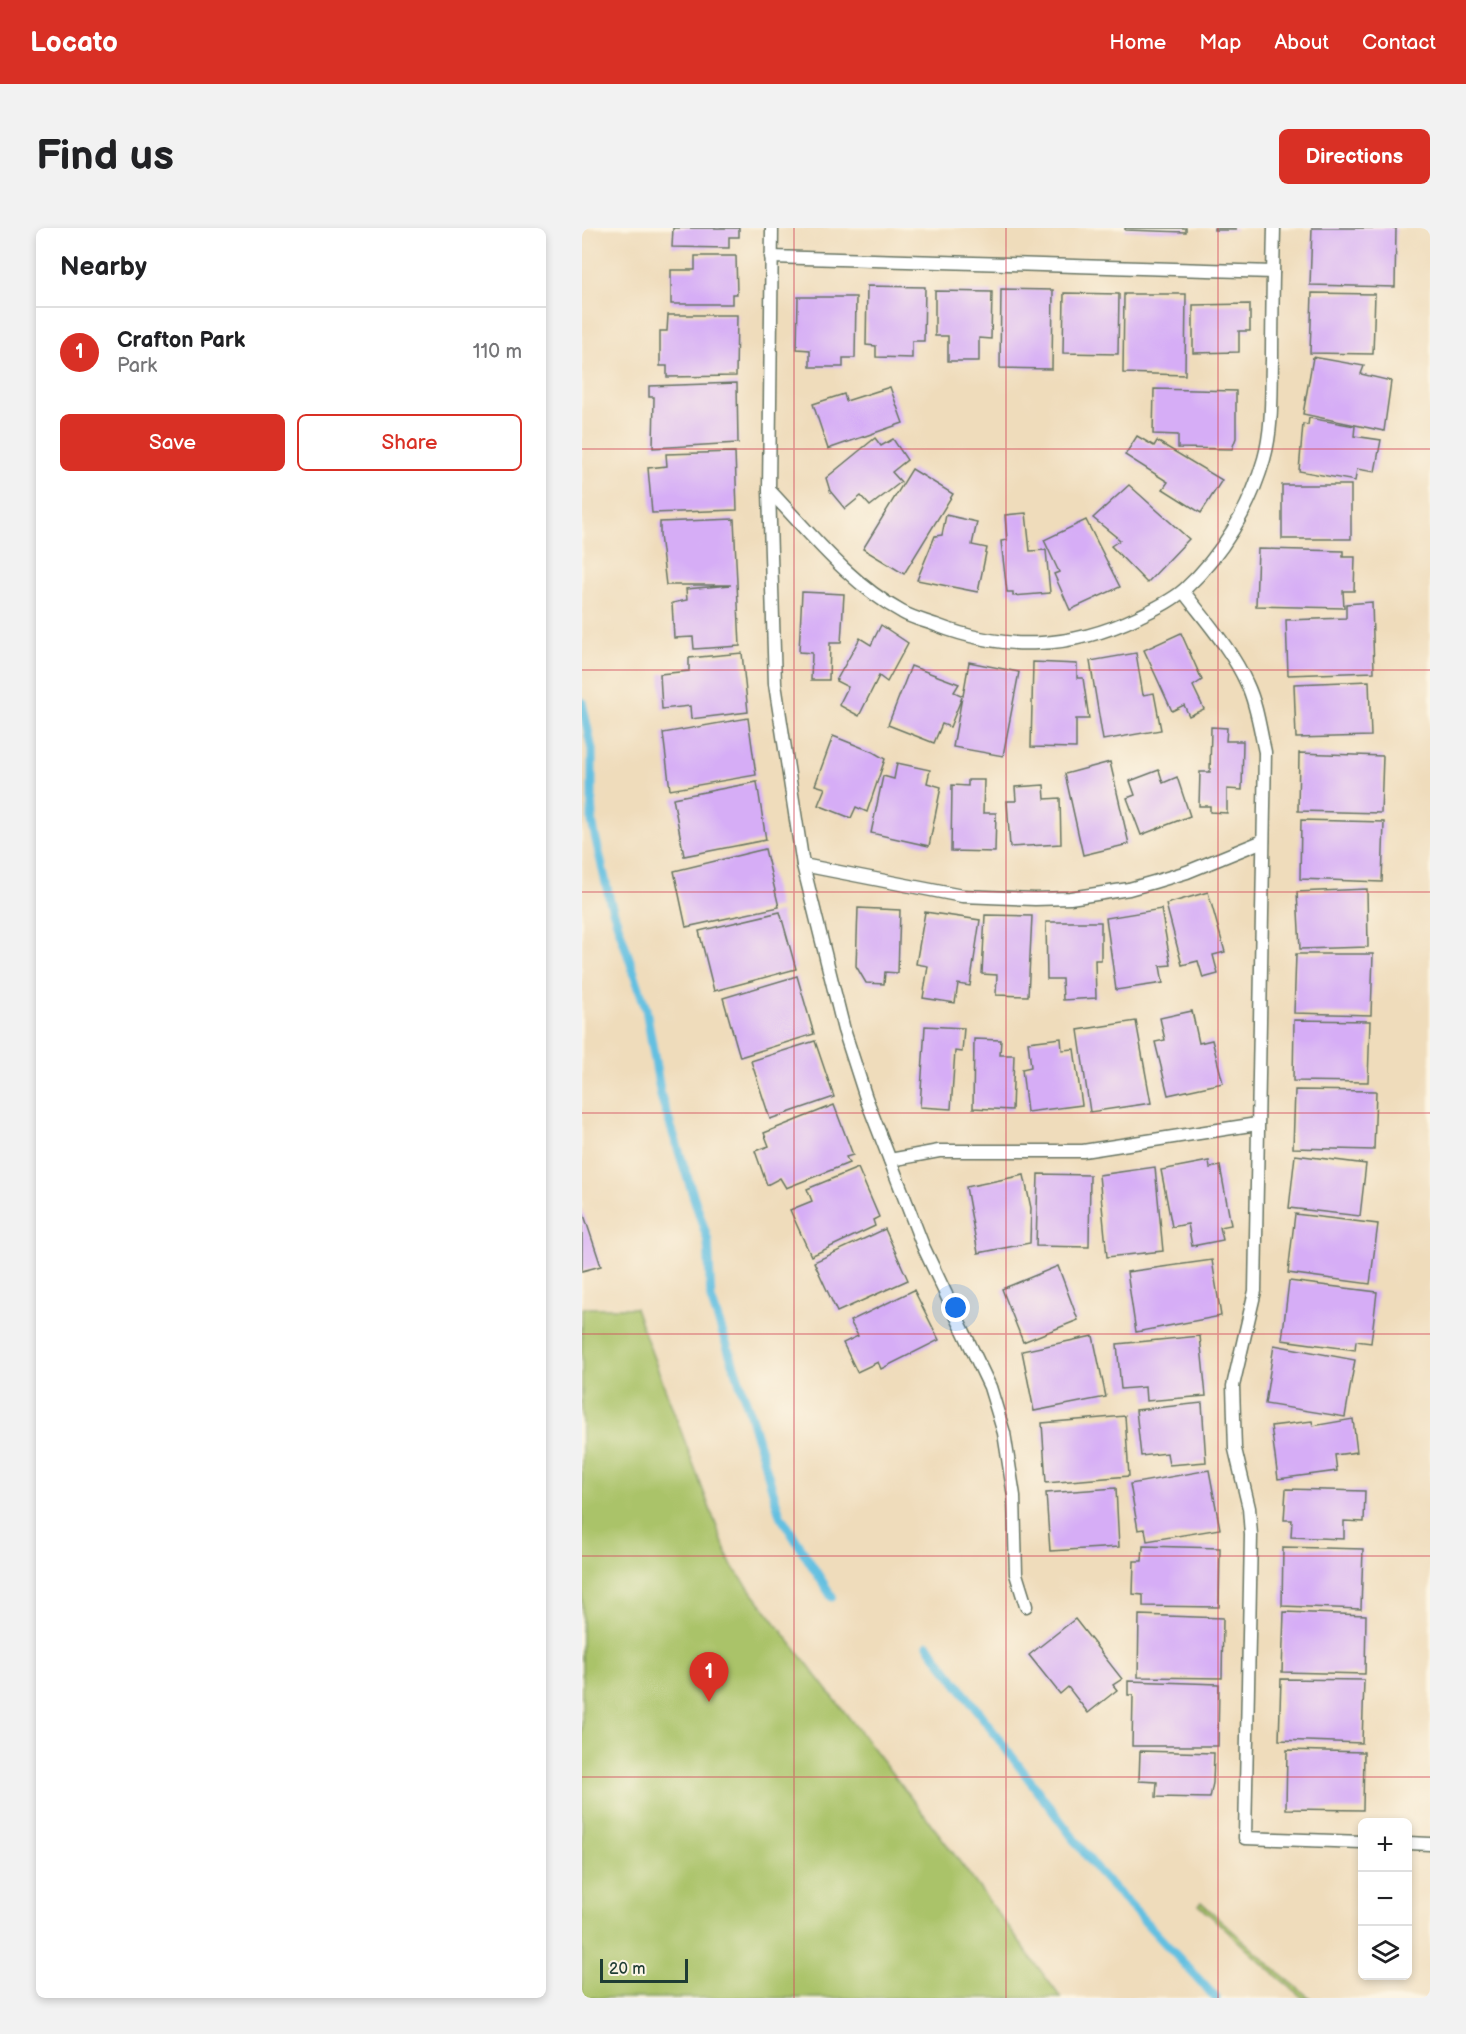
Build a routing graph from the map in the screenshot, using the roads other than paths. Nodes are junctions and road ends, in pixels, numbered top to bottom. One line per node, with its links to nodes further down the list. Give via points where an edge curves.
1 (772, 228): 3 (lane)
2 (1274, 228): 4 (lane)
3 (771, 256): 4 (lane); 5 (lane)
4 (1273, 272): 6 (lane, via 1271,416 1264,458 1236,525 1212,561)
5 (769, 490): 6 (lane, via 864,586 903,612 954,632 994,641 1038,644 1083,638 1124,624); 8 (lane, via 775,684)
6 (1183, 591): 7 (lane, via 1238,665 1248,685 1265,752)
7 (1263, 841): 8 (lane, via 1187,872 1129,890 1070,898 962,896); 9 (lane)
8 (803, 865): 10 (lane, via 844,1030)
9 (1257, 1124): 10 (lane, via 1083,1151 939,1151); 12 (lane, via 1255,1291 1236,1364 1232,1407 1251,1534 1245,1838)
10 (891, 1160): 11 (lane, via 923,1246 990,1387 1004,1433 1014,1496 1016,1575)
11 (1026, 1606)
12 (1358, 1842)
13 (1412, 1843): 14 (lane)
14 (1430, 1844)

